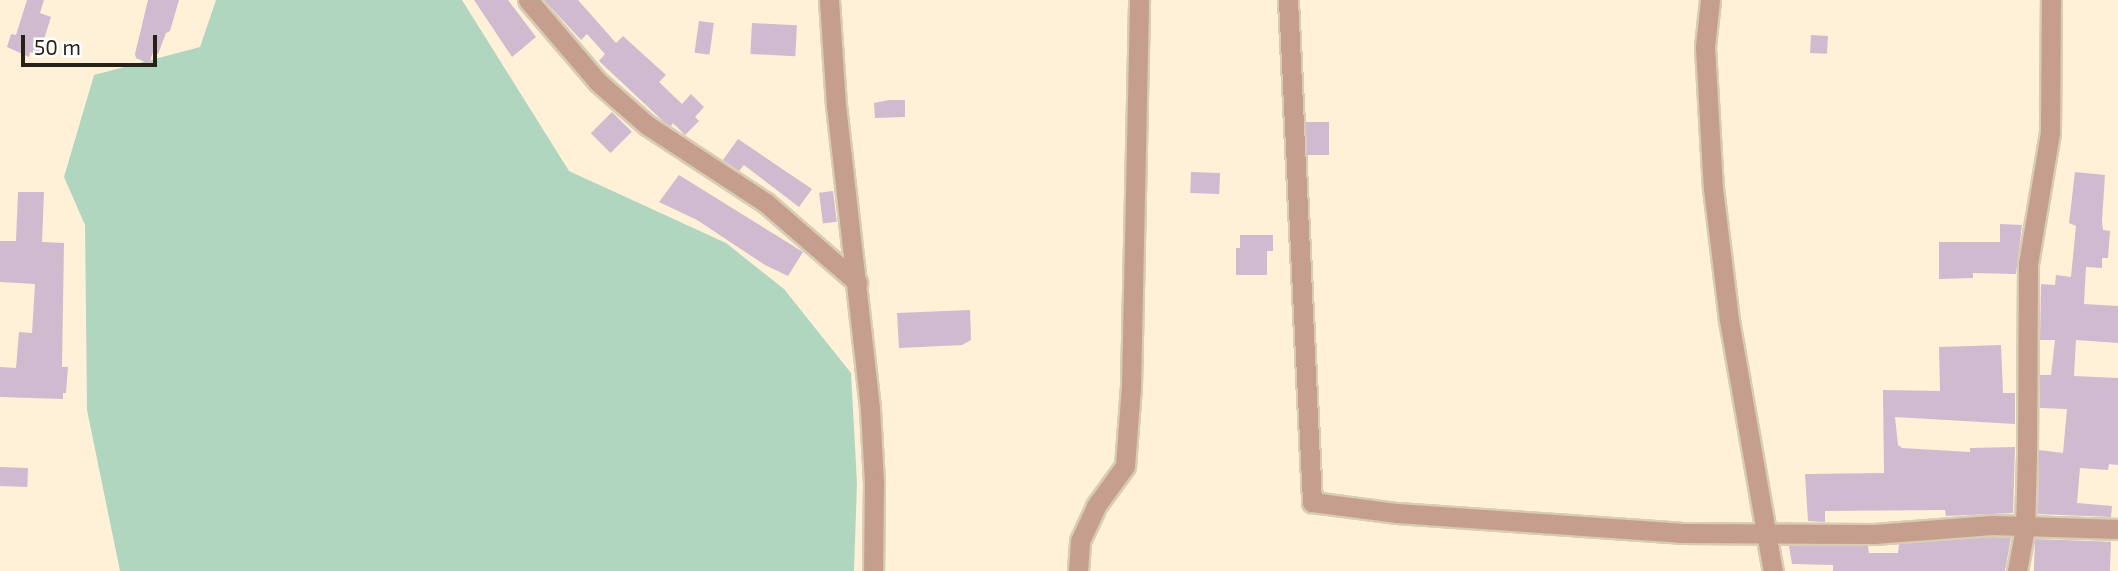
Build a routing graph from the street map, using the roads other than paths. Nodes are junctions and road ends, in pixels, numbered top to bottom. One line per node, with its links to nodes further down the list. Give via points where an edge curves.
1 (528, 0): 7 (street, via 598,82 647,125 766,203)
2 (829, 0): 7 (street)
3 (1139, 0): 12 (street, via 1131,386 1125,466 1096,506 1080,541)
4 (1288, 0): 10 (street, via 1312,502 1411,514)
5 (1710, 0): 10 (street, via 1705,47 1713,188 1729,320)
6 (2051, 0): 8 (street, via 2050,133 2028,264)
7 (857, 282): 11 (street, via 874,482)
8 (2025, 528): 9 (street); 10 (street, via 1992,525 1874,534); 14 (street)
9 (2118, 529)
10 (1768, 535): 13 (street)
11 (873, 571)
12 (1078, 571)
13 (1773, 571)
14 (2017, 571)

